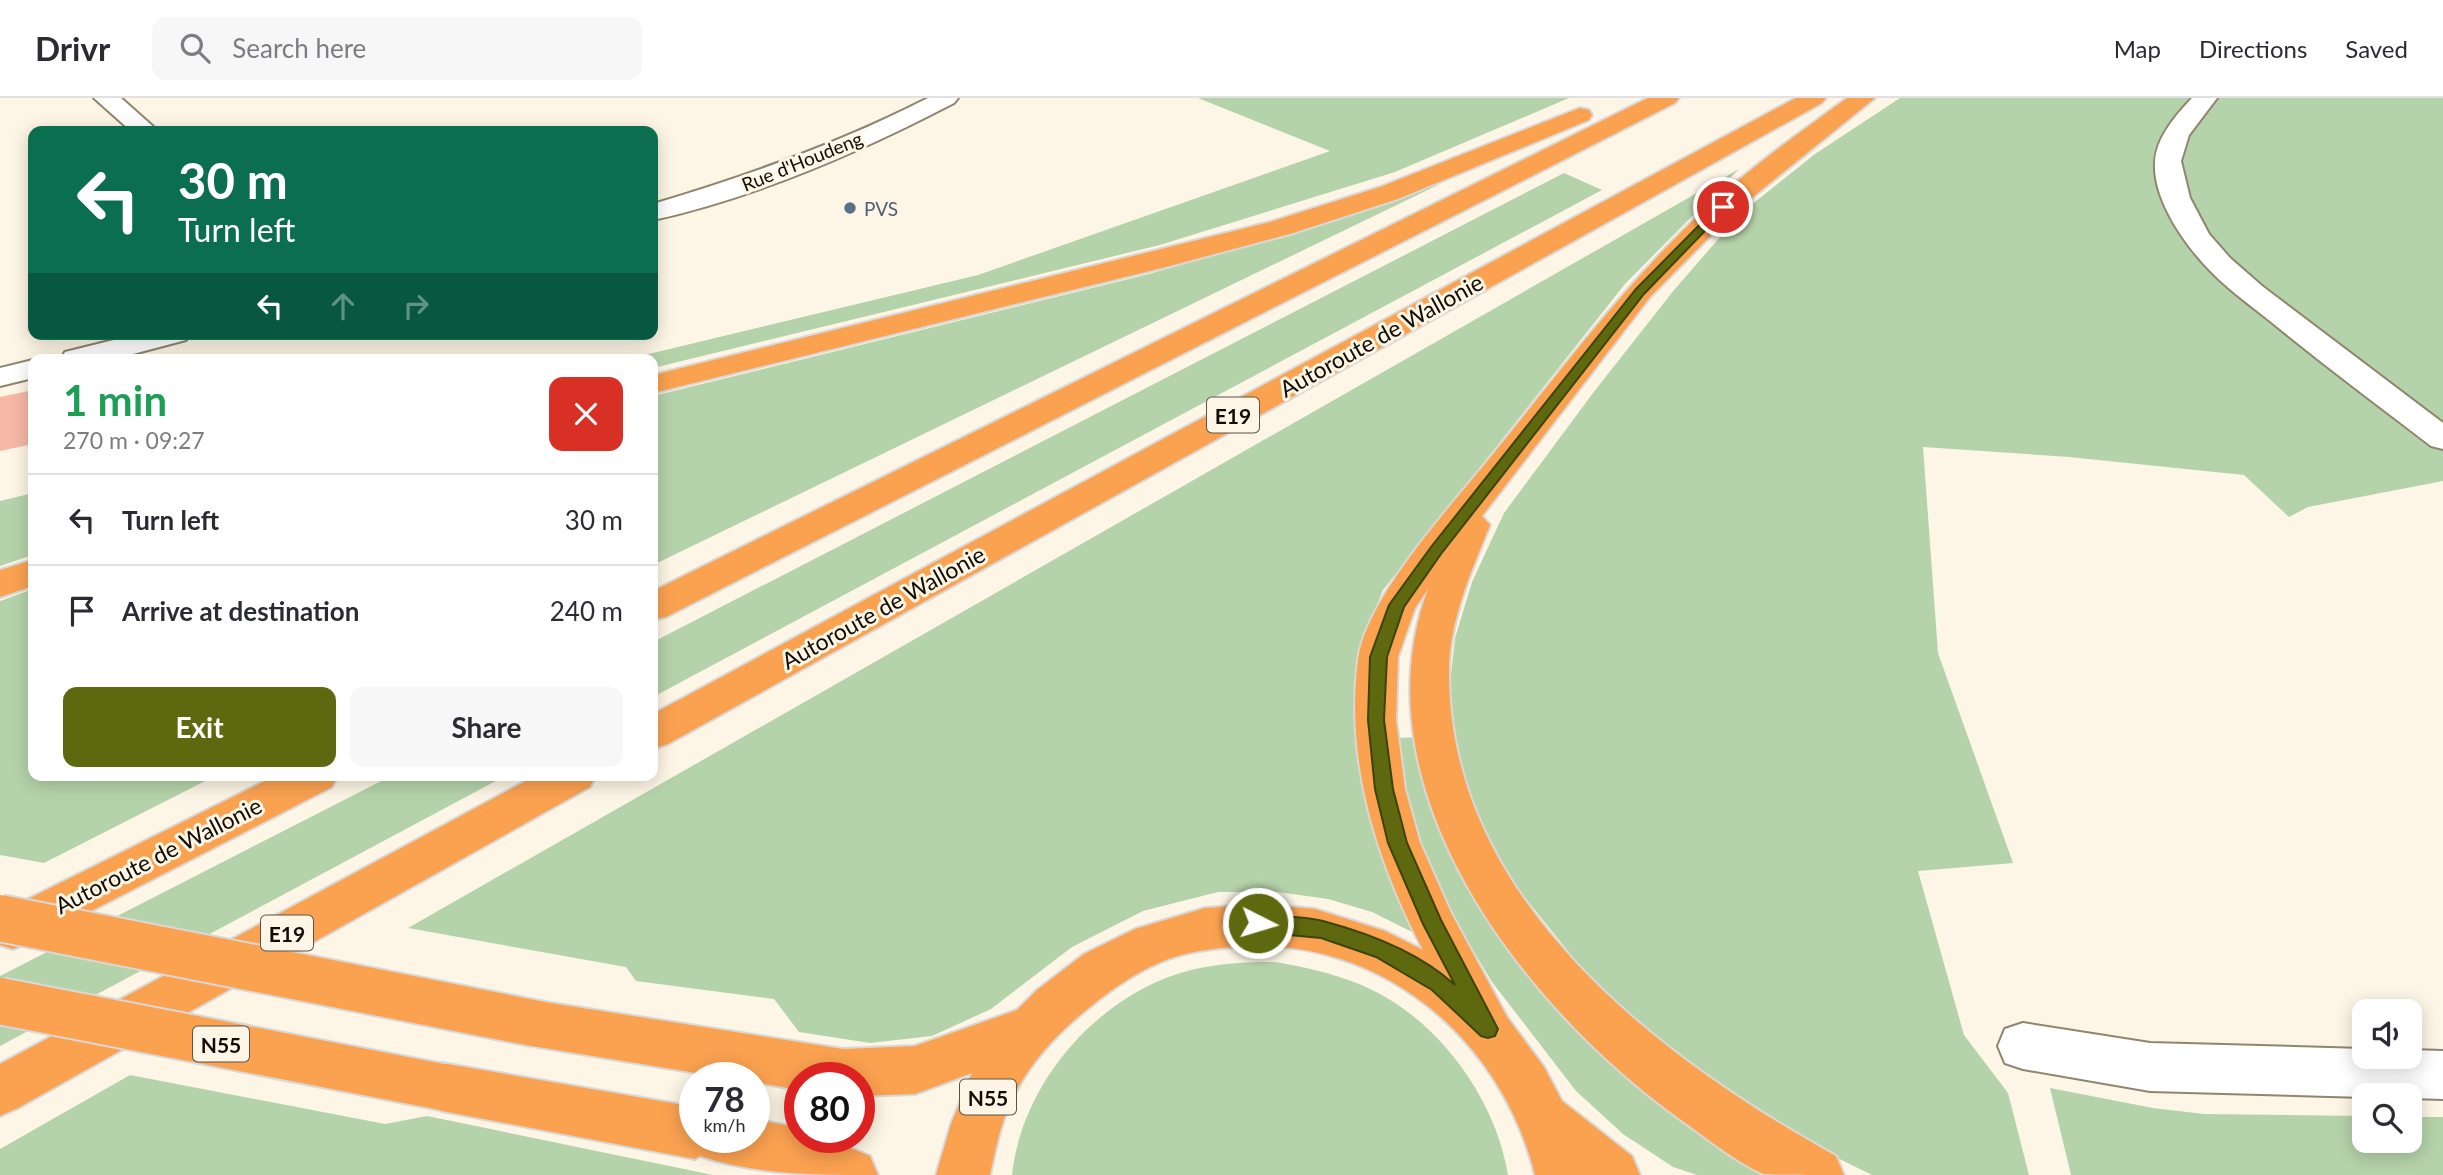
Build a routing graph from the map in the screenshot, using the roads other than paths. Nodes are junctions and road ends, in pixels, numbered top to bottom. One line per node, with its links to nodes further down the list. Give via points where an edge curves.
1 (106, 98): 8 (street)
2 (946, 98): 9 (street, Rue d'Houdeng, via 814,157)
3 (1621, 98): 14 (highway, via 1388,193 1280,228)
4 (1667, 98): 19 (highway)
5 (1814, 98): 20 (highway, Autoroute de Wallonie / E19)
6 (1863, 98): 16 (highway, via 1723,207 1665,265)
7 (2206, 98): 15 (street, via 2170,147 2168,163 2170,180 2198,240 2294,325)
8 (140, 126)
9 (658, 210)
10 (151, 340): 11 (street)
11 (96, 354)
12 (28, 370): 13 (street)
13 (0, 377)
14 (658, 383)
15 (2443, 439)
16 (1485, 492): 27 (highway, via 1397,605 1378,657 1376,720 1384,789 1398,843 1433,924); 38 (highway, via 1436,621 1429,671 1431,716 1443,777 1466,842 1510,913 1558,976 1614,1034 1690,1096)
17 (28, 575): 18 (highway)
18 (0, 584)
19 (658, 604)
20 (658, 730)
21 (305, 781): 24 (highway, Autoroute de Wallonie)
22 (564, 781): 30 (highway, E19)
23 (0, 918): 26 (highway, N55, bridge, via 538,1024 843,1073 915,1070)
24 (0, 936)
25 (0, 1001): 32 (highway, N55, bridge)
26 (1031, 1028): 27 (highway, N55, via 1079,982 1135,949 1195,929 1258,923 1321,929 1382,950 1439,983); 35 (highway, N55, via 998,1074 974,1128)
27 (1488, 1029): 31 (highway, N55, via 1520,1071)
28 (2023, 1046): 29 (street, via 2150,1067)
29 (2443, 1075)
30 (0, 1091)
31 (1545, 1119): 36 (highway, N55); 37 (highway, N55)
32 (679, 1130)
33 (770, 1148): 34 (highway, via 805,1155)
34 (851, 1175)
35 (963, 1175)
36 (1562, 1175)
37 (1612, 1175)
38 (1817, 1175)

